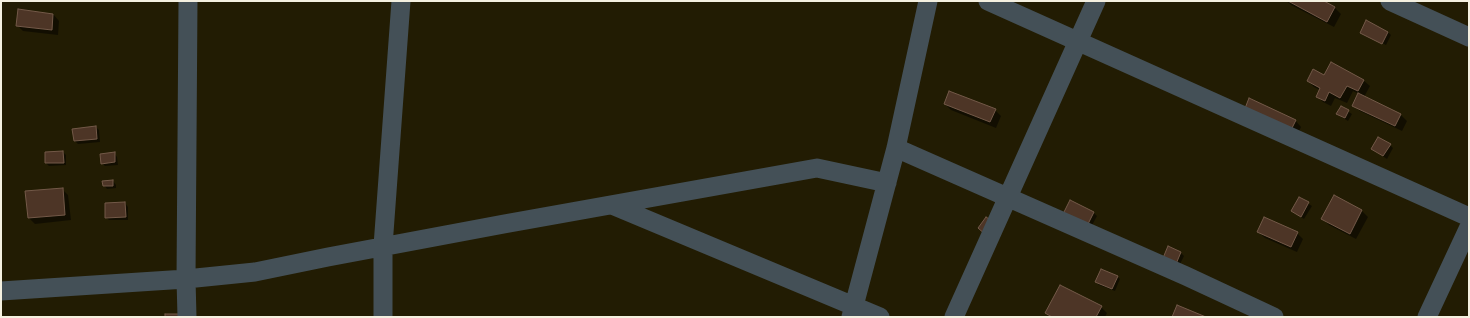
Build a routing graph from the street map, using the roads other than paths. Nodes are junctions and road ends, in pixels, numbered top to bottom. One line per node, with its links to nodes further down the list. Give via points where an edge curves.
1 (188, 1): 16 (street)
2 (401, 1): 15 (street)
3 (928, 1): 9 (street)
4 (988, 1): 8 (street)
5 (1096, 1): 8 (street)
6 (1390, 1): 7 (street)
7 (1469, 37)
8 (1078, 42): 11 (street); 13 (street)
9 (896, 148): 10 (street); 11 (street)
10 (887, 183): 12 (street, via 817,168); 18 (street)
11 (1008, 197): 22 (street); 23 (street)
12 (612, 205): 15 (street); 18 (street)
13 (1469, 217)
14 (1469, 227): 24 (street)
15 (383, 246): 16 (street, via 255,272); 20 (street)
16 (186, 279): 17 (street); 19 (street)
17 (1, 291)
18 (853, 311): 21 (street)
19 (187, 317)
20 (383, 317)
21 (880, 317)
22 (954, 317)
23 (1274, 317)
24 (1427, 317)

